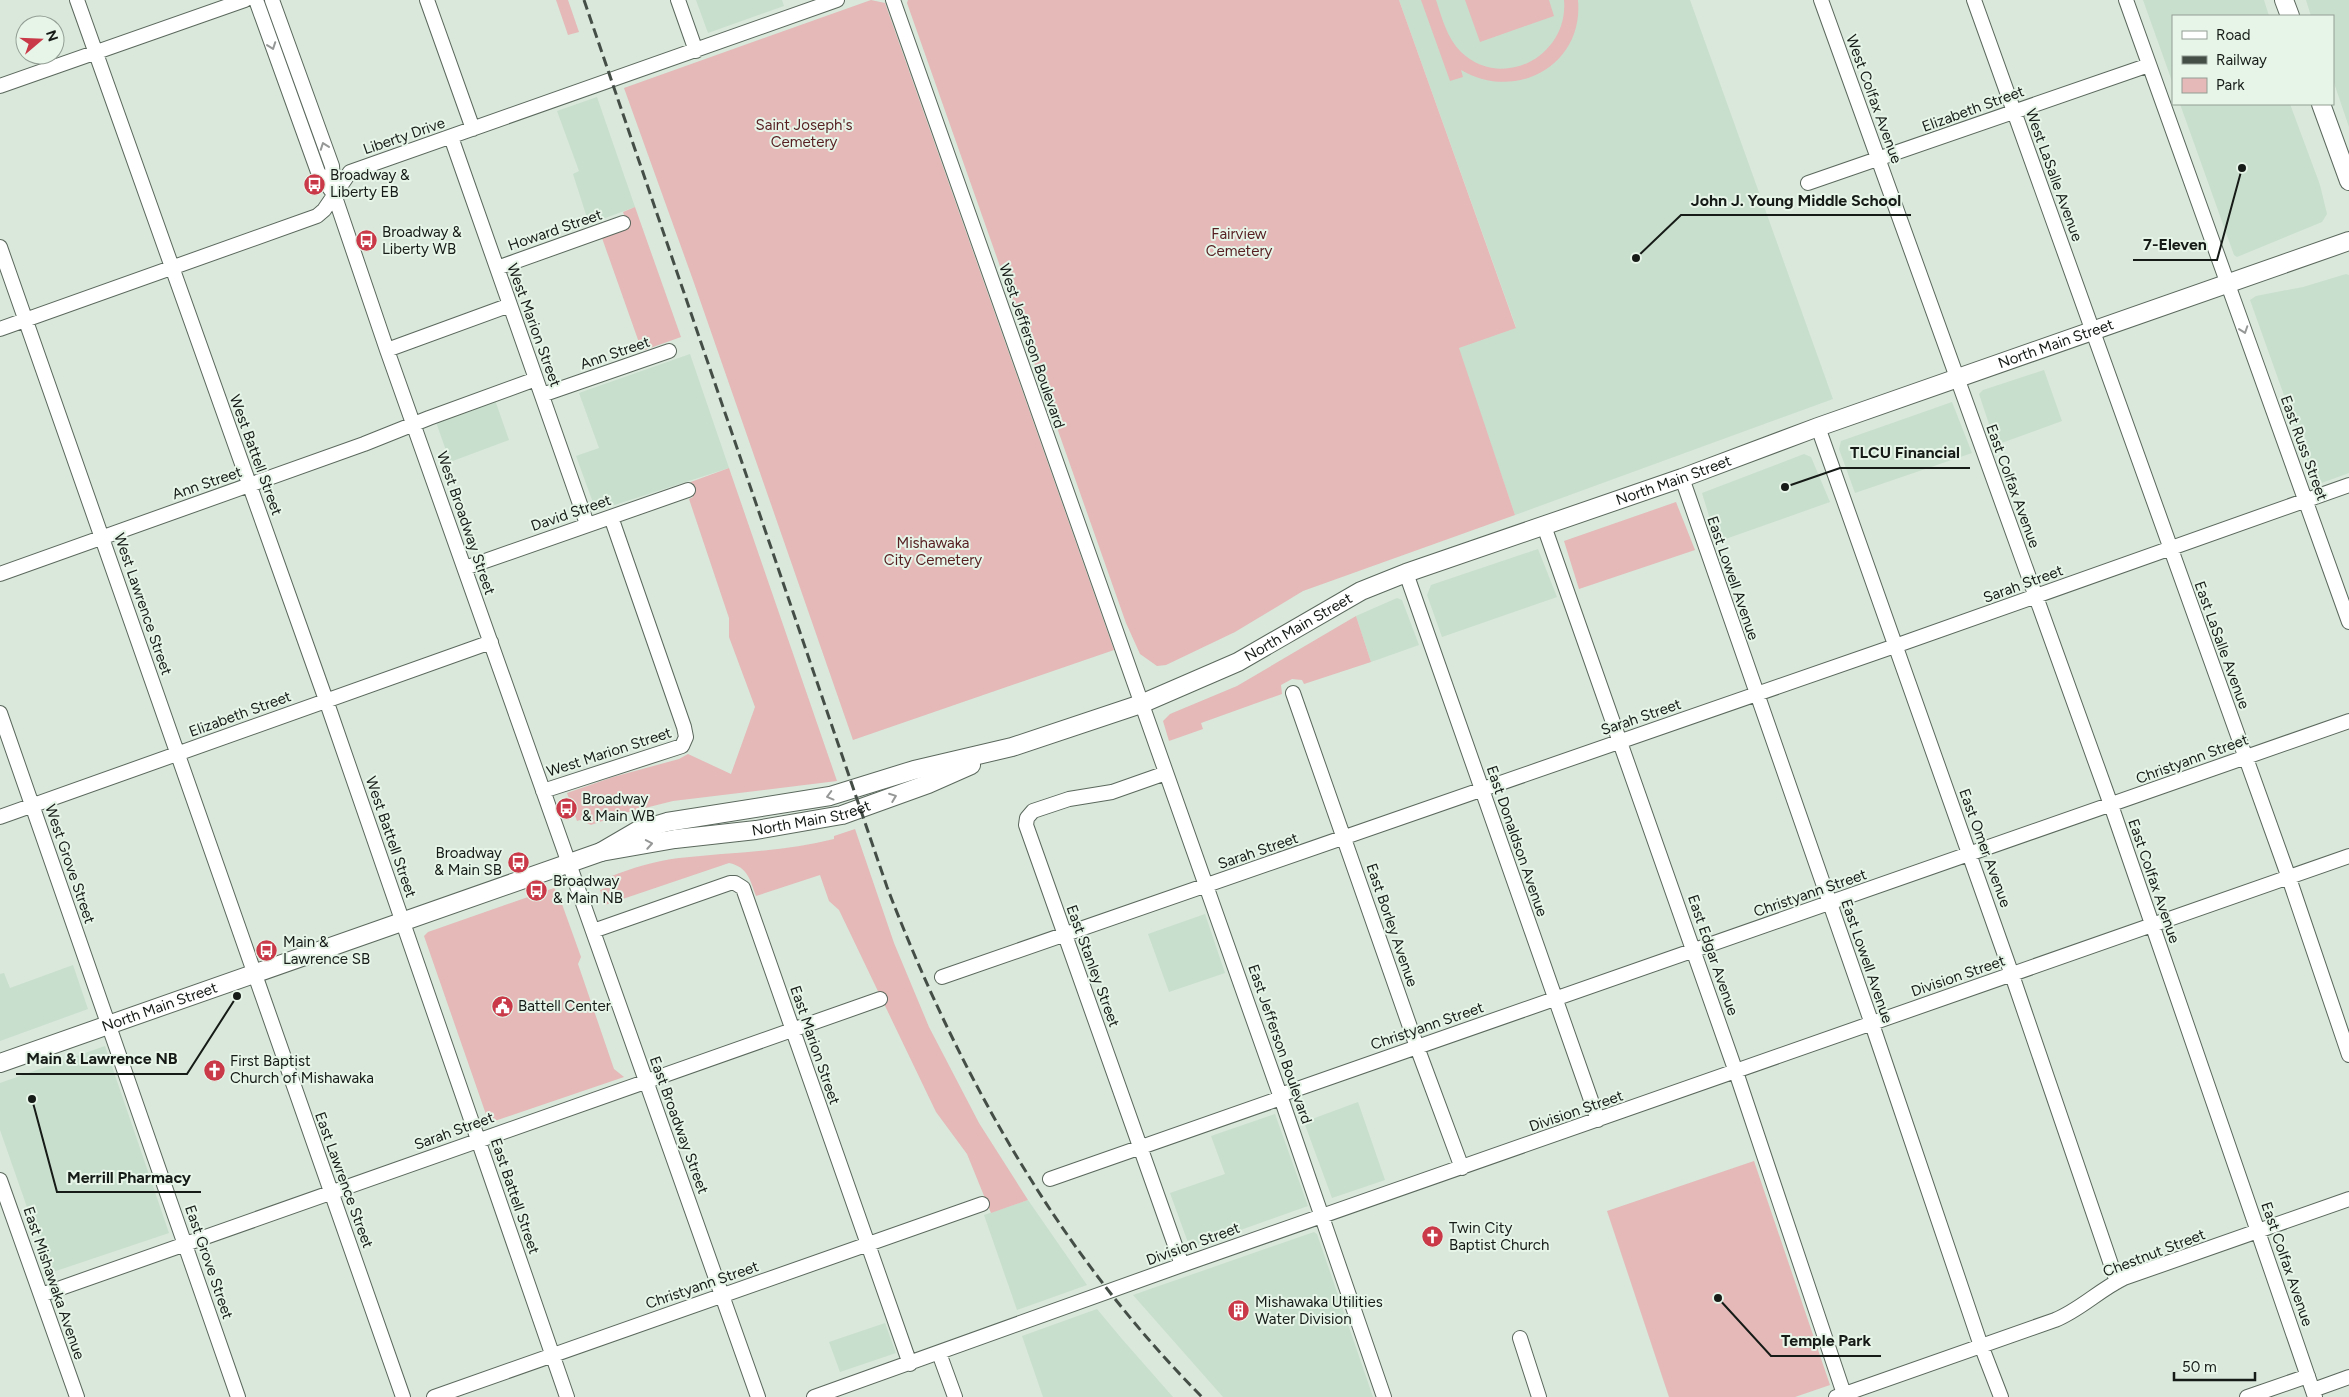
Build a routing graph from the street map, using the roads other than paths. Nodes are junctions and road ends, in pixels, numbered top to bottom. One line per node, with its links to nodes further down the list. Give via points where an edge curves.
1 (77, 0): 15 (street, West Battell Street)
2 (244, 0): 15 (street)
3 (256, 0): 25 (street, West Broadway Street, one-way to 25, via 318,172)
4 (272, 0): 25 (street, West Broadway Street, one-way to 4, via 332,166)
5 (427, 0): 20 (street)
6 (678, 0): 14 (street)
7 (837, 0): 14 (street, Liberty Drive)
8 (893, 0): 63 (street, West Jefferson Boulevard)
9 (1821, 0): 22 (street, West Colfax Avenue)
10 (1974, 0): 19 (street, West LaSalle Avenue)
11 (2126, 0): 16 (street, East Russ Street)
12 (2284, 0): 13 (main road)
13 (2290, 15)
14 (696, 51): 20 (street, Liberty Drive)
15 (96, 52): 17 (street); 29 (street, West Battell Street)
16 (2149, 66): 19 (street, Elizabeth Street); 31 (street, East Russ Street)
17 (0, 86)
18 (2321, 105): 23 (main road)
19 (2014, 112): 22 (street, Elizabeth Street); 35 (street, West LaSalle Avenue)
20 (473, 129): 21 (street, Liberty Drive)
21 (451, 137): 25 (street, Liberty Drive, via 350,172); 30 (street, West Marion Street)
22 (1879, 159): 24 (street, Elizabeth Street); 38 (street, West Colfax Avenue)
23 (2349, 181)
24 (1808, 183)
25 (334, 194): 29 (street, Liberty Drive, via 317,216); 36 (street, West Broadway Street)
26 (624, 223): 30 (street, Howard Street)
27 (2349, 241): 31 (main road, North Main Street)
28 (0, 247): 33 (street, West Lawrence Street)
29 (172, 268): 33 (street, Liberty Drive); 44 (street, West Battell Street)
30 (497, 268): 32 (street, West Marion Street)
31 (2228, 284): 35 (main road, North Main Street); 47 (street, East Russ Street, one-way to 47)
32 (510, 305): 36 (street); 39 (street, West Marion Street)
33 (26, 320): 34 (street, Liberty Drive); 51 (street, West Lawrence Street)
34 (0, 329)
35 (2093, 332): 38 (main road, North Main Street); 52 (street, East LaSalle Avenue)
36 (387, 350): 41 (street, West Broadway Street)
37 (669, 351): 40 (street, Ann Street)
38 (1958, 378): 42 (main road, North Main Street); 56 (street, East Colfax Avenue)
39 (536, 379): 40 (street, West Marion Street); 41 (street, Ann Street)
40 (542, 396): 49 (street, West Marion Street)
41 (414, 425): 44 (street, Ann Street); 53 (street, West Broadway Street)
42 (1818, 427): 43 (main road, North Main Street); 59 (street, East Omer Avenue)
43 (1682, 478): 50 (main road, North Main Street); 61 (street, East Lowell Avenue)
44 (250, 485): 51 (street, Ann Street); 62 (street, West Battell Street)
45 (2349, 485): 47 (street, Sarah Street)
46 (688, 490): 48 (street, David Street)
47 (2305, 500): 52 (street, Sarah Street); 57 (street, East Russ Street)
48 (611, 517): 49 (street, David Street); 71 (street, West Marion Street, via 686,737 682,746 672,750)
49 (587, 524): 53 (street, David Street)
50 (1544, 526): 54 (main road, North Main Street); 66 (street, East Edgar Avenue)
51 (102, 537): 55 (street, Ann Street); 67 (street, West Lawrence Street)
52 (2170, 548): 56 (street, Sarah Street); 68 (street, East LaSalle Avenue)
53 (465, 568): 58 (street, West Broadway Street)
54 (1406, 573): 63 (main road, North Main Street, via 1361,591 1238,662); 70 (street, East Donaldson Avenue)
55 (0, 574)
56 (2036, 596): 59 (street, Sarah Street); 72 (street, East Colfax Avenue)
57 (2349, 622)
58 (491, 642): 62 (street, Elizabeth Street); 71 (street, West Broadway Street)
59 (1895, 646): 61 (street, Sarah Street); 76 (street, East Omer Avenue)
60 (1293, 693): 75 (street, East Borley Avenue)
61 (1756, 694): 66 (street, Sarah Street); 81 (street, East Lowell Avenue)
62 (326, 700): 67 (street, Elizabeth Street); 82 (street, West Battell Street)
63 (1141, 704): 69 (street, East Jefferson Boulevard); 78 (main road, North Main Street, via 1012,747 914,770 830,796 667,822 637,831 601,852)
64 (0, 713): 73 (street, West Grove Street)
65 (2349, 721): 68 (street, Christyann Street)
66 (1620, 742): 70 (street, Sarah Street); 86 (street, East Edgar Avenue)
67 (178, 753): 73 (street, Elizabeth Street); 87 (street, West Lawrence Street)
68 (2245, 758): 72 (street, Christyann Street); 79 (street, East LaSalle Avenue)
69 (1166, 773): 80 (street, East Jefferson Boulevard); 85 (street, East Stanley Street, via 1112,792 1069,799 1033,811 1027,818 1026,825)
70 (1482, 790): 75 (street, Sarah Street); 91 (street, East Donaldson Avenue)
71 (543, 791): 78 (street, West Broadway Street)
72 (2111, 805): 76 (street, Christyann Street); 83 (street, East Colfax Avenue)
73 (33, 806): 74 (street, Elizabeth Street); 93 (street, West Grove Street)
74 (0, 817)
75 (1344, 839): 80 (street, Sarah Street); 95 (street, East Borley Avenue)
76 (1970, 855): 81 (street, Christyann Street); 88 (street, East Omer Avenue)
77 (2349, 856): 79 (street, Division Street)
78 (569, 863): 82 (main road, North Main Street); 84 (street, East Broadway Street)
79 (2289, 878): 83 (street, Division Street); 96 (street, East LaSalle Avenue)
80 (1206, 885): 85 (street, Sarah Street); 100 (street, East Jefferson Boulevard)
81 (1830, 903): 86 (street, Christyann Street); 92 (street, East Lowell Avenue)
82 (403, 921): 87 (main road, North Main Street); 102 (street, East Battell Street)
83 (2153, 926): 88 (street, Division Street); 111 (street, East Colfax Avenue)
84 (593, 931): 94 (street, East Marion Street, via 730,883 740,885); 99 (street, East Broadway Street)
85 (1064, 934): 89 (street, Sarah Street); 103 (street, East Stanley Street)
86 (1694, 951): 91 (street, Christyann Street); 98 (street, East Edgar Avenue)
87 (255, 973): 93 (main road, North Main Street); 107 (street, East Lawrence Street)
88 (2012, 974): 92 (street, Division Street); 115 (street, East Omer Avenue)
89 (942, 977)
90 (880, 999): 94 (street, Sarah Street)
91 (1556, 999): 95 (street, Christyann Street); 101 (street, East Donaldson Avenue)
92 (1872, 1024): 98 (street, Division Street); 119 (street, East Lowell Avenue)
93 (109, 1025): 97 (main road, North Main Street); 112 (street, East Grove Street)
94 (792, 1030): 99 (street, Sarah Street); 113 (street, East Marion Street)
95 (1417, 1047): 100 (street, Christyann Street); 104 (street, East Borley Avenue)
96 (2349, 1055)
97 (0, 1063)
98 (1736, 1072): 101 (street, Division Street); 126 (street, East Edgar Avenue)
99 (646, 1081): 102 (street, Sarah Street); 117 (street, East Broadway Street)
100 (1281, 1097): 103 (street, Christyann Street); 110 (street, East Jefferson Boulevard)
101 (1598, 1120): 104 (street, Division Street)
102 (478, 1139): 107 (street, Sarah Street); 121 (street, East Battell Street)
103 (1140, 1148): 105 (street, Christyann Street); 114 (street, East Stanley Street)
104 (1462, 1168): 110 (street, Division Street)
105 (1050, 1179)
106 (0, 1180): 116 (street, East Mishawaka Avenue)
107 (331, 1192): 112 (street, Sarah Street); 129 (street, East Lawrence Street)
108 (2349, 1199): 111 (street, Chestnut Street)
109 (982, 1204): 113 (street, Christyann Street)
110 (1322, 1216): 114 (street, Division Street); 135 (street, East Jefferson Boulevard)
111 (2259, 1231): 115 (street, Chestnut Street); 123 (street, East Colfax Avenue)
112 (185, 1244): 116 (street, Sarah Street); 128 (street, East Grove Street)
113 (868, 1244): 117 (street, Christyann Street); 122 (street, East Marion Street)
114 (1182, 1264): 120 (street, Division Street)
115 (2117, 1282): 119 (street, Chestnut Street, via 2069,1314)
116 (40, 1295): 127 (street, East Mishawaka Avenue)
117 (722, 1295): 121 (street, Christyann Street); 132 (street, East Broadway Street)
118 (1520, 1338): 136 (street)
119 (1982, 1346): 126 (street, Chestnut Street); 137 (street, East Lowell Avenue)
120 (939, 1353): 122 (street, Division Street); 134 (street)
121 (552, 1355): 130 (street, Christyann Street); 131 (street, East Battell Street)
122 (910, 1364): 133 (street, Division Street)
123 (2308, 1376): 125 (street, East Colfax Avenue); 138 (street)
124 (2349, 1377): 125 (street)
125 (2314, 1393)
126 (1841, 1396)
127 (77, 1397)
128 (238, 1397)
129 (403, 1397)
130 (434, 1397)
131 (567, 1397)
132 (758, 1397)
133 (814, 1397)
134 (954, 1397)
135 (1384, 1397)
136 (1540, 1397)
137 (2001, 1397)
138 (2247, 1397)

